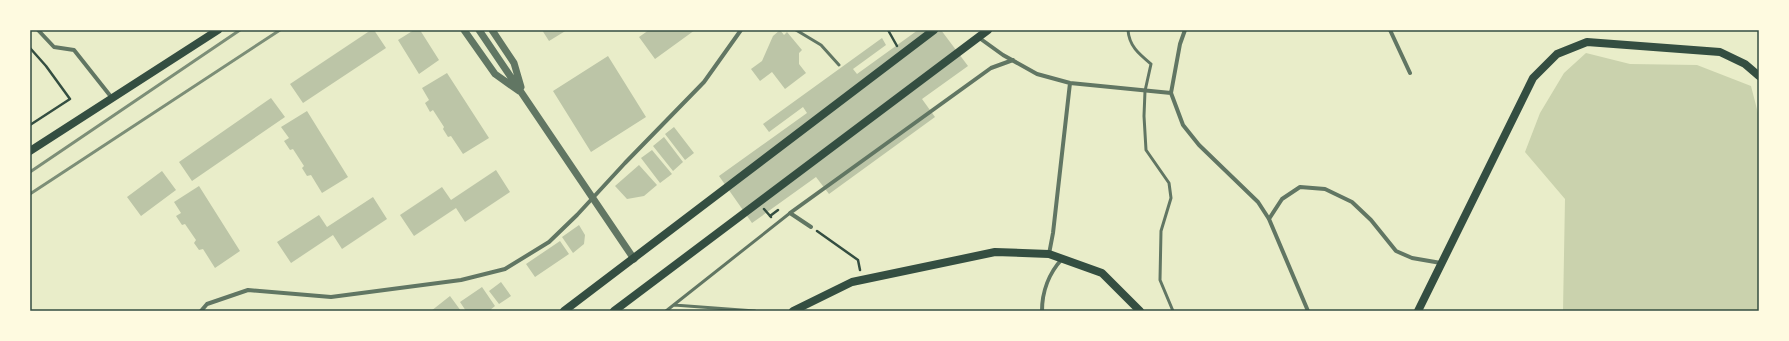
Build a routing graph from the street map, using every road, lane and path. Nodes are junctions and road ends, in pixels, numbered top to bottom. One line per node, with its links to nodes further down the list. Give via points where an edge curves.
1 (38, 30): 25 (street, via 54,47 74,50)
2 (218, 30): 25 (main road)
3 (464, 30): 23 (street, via 495,74)
4 (479, 30): 23 (street)
5 (492, 30): 23 (street, via 514,62)
6 (741, 30): 28 (street, via 704,82)
7 (796, 30): 18 (lane, via 821,46)
8 (888, 30): 16 (path)
9 (934, 30): 16 (main road)
10 (988, 30): 14 (main road)
11 (1128, 30): 22 (lane, via 1128,39 1137,53 1152,64)
12 (1185, 30): 24 (street)
13 (1390, 30): 19 (street)
14 (978, 37): 17 (street); 40 (main road)
15 (30, 48): 26 (path, via 70,99)
16 (901, 53): 33 (main road)
17 (1013, 60): 21 (street, via 1037,74); 29 (street, via 991,68)
18 (839, 65)
19 (1410, 73)
20 (1759, 76): 35 (main road, via 1745,64 1720,52 1587,42 1557,54 1533,78)
21 (1070, 83): 22 (street); 32 (street)
22 (1145, 92): 24 (street); 46 (lane, via 1146,150 1170,183 1171,198 1161,231 1160,280)
23 (523, 93): 28 (street)
24 (1171, 93): 30 (street, via 1183,125 1199,145 1258,202)
25 (112, 99): 27 (main road)
26 (30, 126)
27 (30, 151)
28 (592, 199): 33 (street); 38 (street, via 549,242 505,269 461,280 331,296 248,290 207,304)
29 (790, 213): 31 (street); 37 (lane)
30 (1269, 219): 35 (street, via 1282,199 1300,186 1325,189 1352,202 1371,220 1396,251 1412,258); 47 (street)
31 (811, 227): 36 (path, via 858,260)
32 (1049, 254): 34 (main road); 36 (main road, via 995,252)
33 (634, 259): 39 (main road)
34 (1062, 259): 44 (street, via 1054,267 1042,297); 45 (main road, via 1102,273)
35 (1441, 263): 48 (main road)
36 (862, 280): 43 (main road, via 852,282)
37 (674, 304): 41 (lane); 42 (lane)
38 (201, 311)
39 (564, 311)
40 (614, 311)
41 (666, 311)
42 (755, 311)
43 (792, 311)
44 (1042, 311)
45 (1140, 311)
46 (1173, 311)
47 (1308, 311)
48 (1418, 311)

